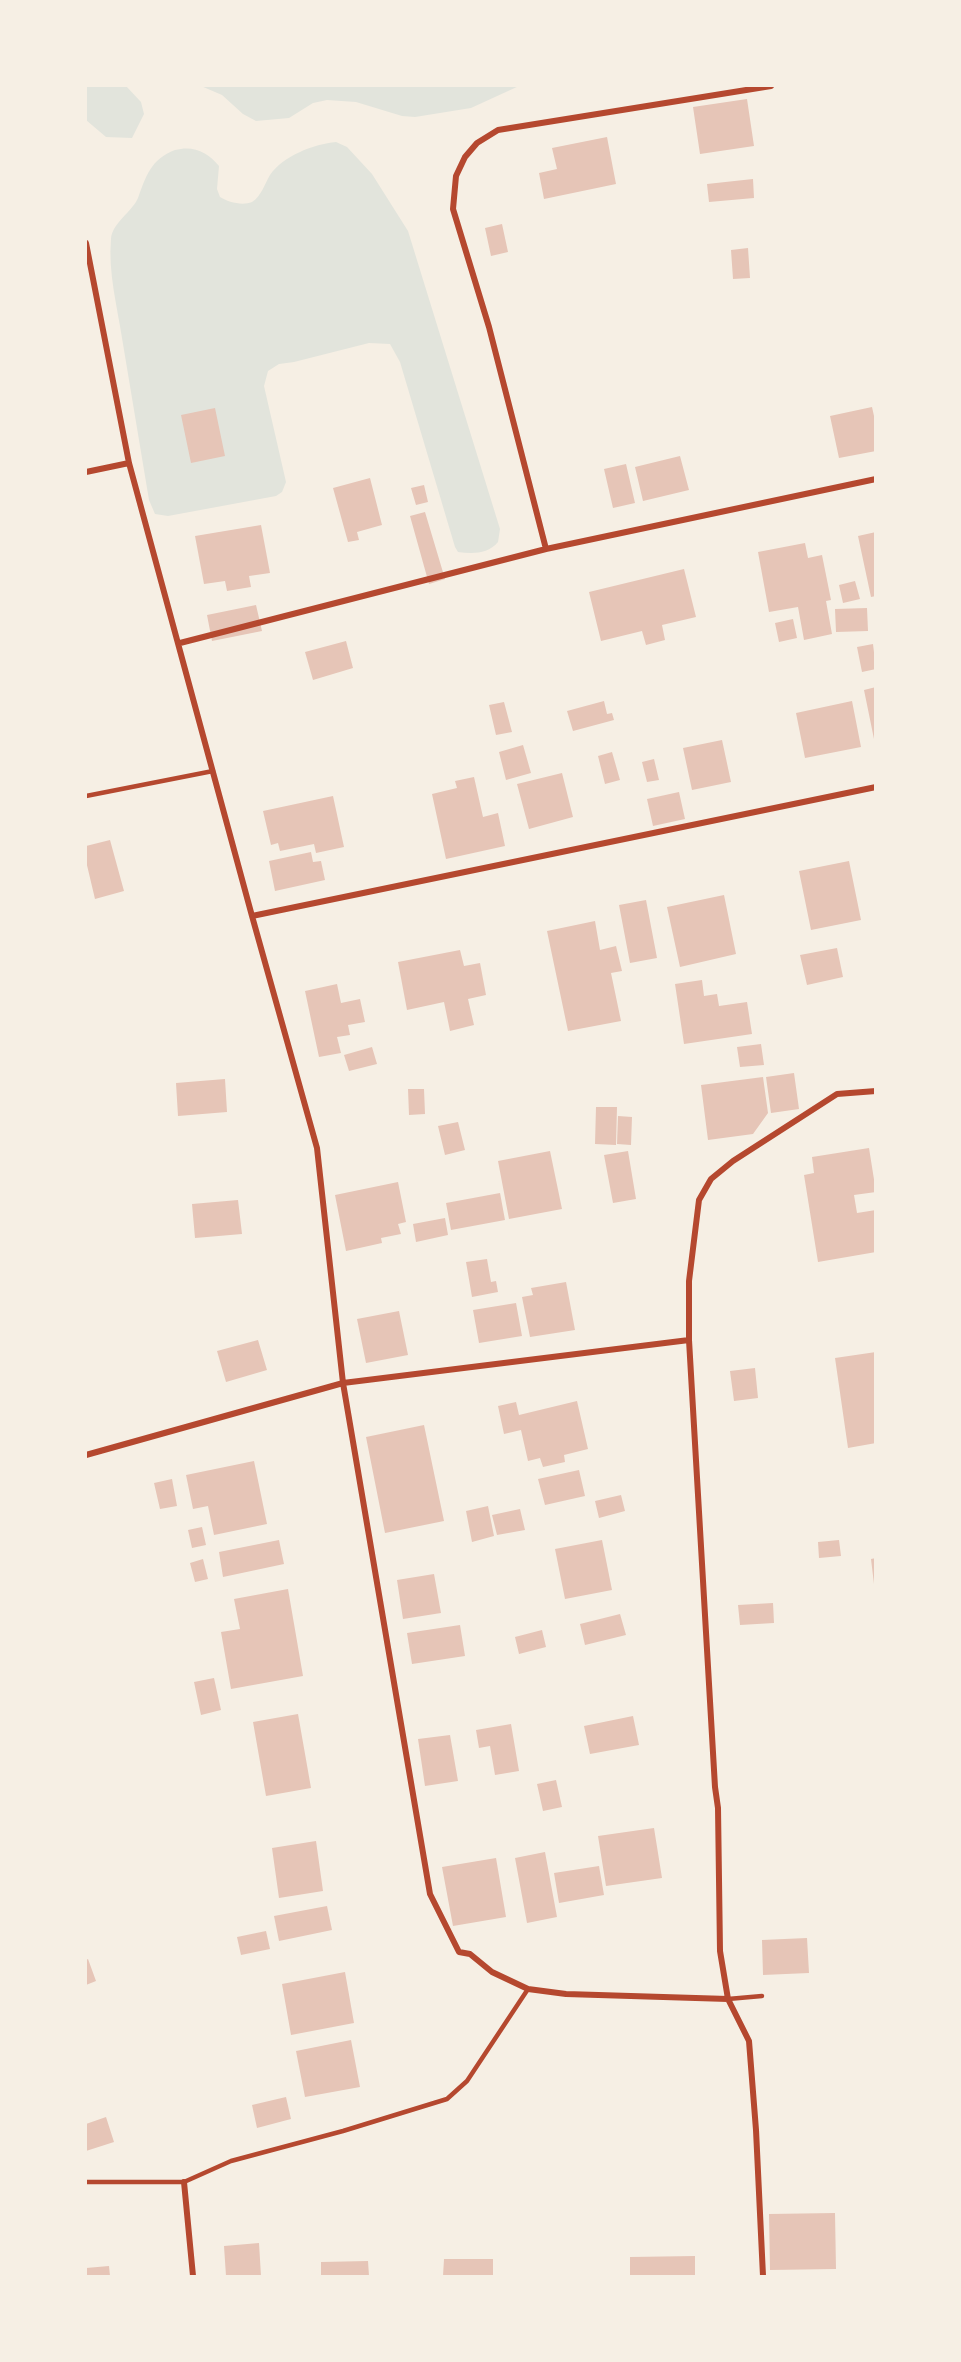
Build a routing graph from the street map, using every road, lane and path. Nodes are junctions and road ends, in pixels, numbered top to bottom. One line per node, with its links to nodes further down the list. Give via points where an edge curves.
1 (771, 86): 6 (street, via 498,130 477,143 465,157 456,176 453,209 489,327)
2 (86, 243): 3 (street)
3 (129, 463): 4 (street); 7 (street)
4 (86, 472)
5 (876, 479): 6 (street)
6 (546, 549): 7 (street)
7 (180, 643): 8 (street)
8 (213, 771): 10 (lane); 11 (street)
9 (876, 787): 11 (street)
10 (86, 795)
11 (252, 915): 14 (street, via 317,1148)
12 (876, 1091): 13 (street, via 837,1094 711,1179 699,1200 689,1281)
13 (689, 1340): 14 (street); 18 (street, via 718,1808 720,1951)
14 (343, 1383): 15 (street); 16 (street, via 430,1894 459,1952 470,1954 492,1972)
15 (86, 1455)
16 (528, 1989): 18 (street, via 566,1994); 20 (lane, via 467,2081 447,2099 231,2161)
17 (762, 1996): 18 (lane)
18 (728, 1999): 22 (street, via 749,2041)
19 (86, 2182): 20 (lane)
20 (184, 2182): 21 (street)
21 (194, 2277)
22 (763, 2277)

